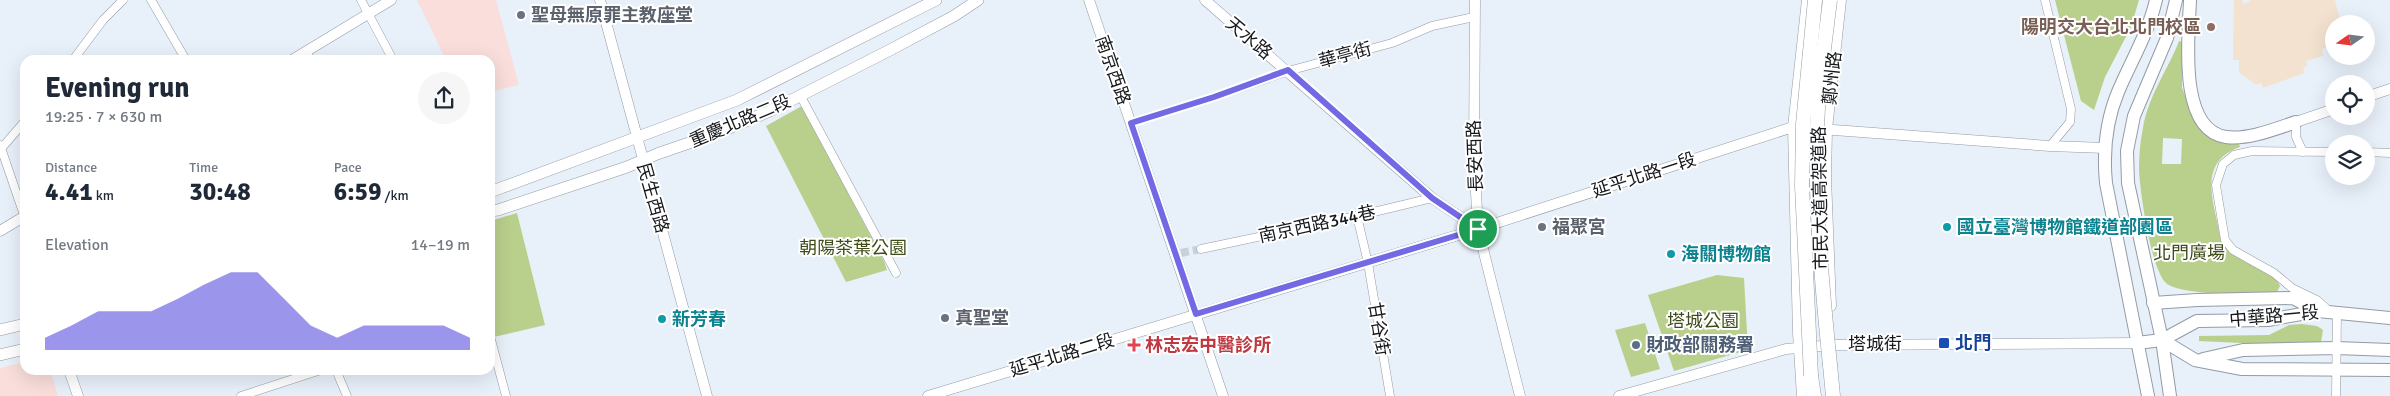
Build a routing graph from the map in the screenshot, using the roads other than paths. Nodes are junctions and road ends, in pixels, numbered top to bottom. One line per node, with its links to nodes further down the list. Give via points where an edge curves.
1 (123, 0): 21 (street)
2 (151, 0): 22 (street)
3 (362, 0): 19 (street)
4 (391, 0): 19 (street)
5 (600, 0): 35 (street, 民生西路)
6 (936, 0): 35 (main road, 重慶北路二段, via 737,100)
7 (978, 0): 28 (main road, 重慶北路二段, via 954,16)
8 (1089, 0): 31 (street, 南京西路)
9 (1205, 0): 25 (street, 天水路)
10 (1475, 0): 20 (street, 長安西路)
11 (1807, 0): 33 (street, 鄭州路)
12 (1815, 0): 88 (highway, 市民大道高架道路, bridge, via 1807,69 1803,168)
13 (1830, 0): 76 (highway, 市民大道高架道路, bridge, via 1817,129 1818,213)
14 (1841, 0): 34 (street, 鄭州路)
15 (2045, 0): 36 (street, via 2071,109 2070,122)
16 (2156, 0): 38 (main road, via 2148,31 2117,94)
17 (2176, 0): 55 (main road, via 2167,38 2134,116 2127,151 2128,183)
18 (2190, 0): 30 (main road, via 2189,90 2207,127 2228,137)
19 (369, 12): 23 (street); 24 (street)
20 (1474, 17): 25 (street, 華亭街, via 1432,26 1392,42); 50 (street, 長安西路, via 1474,156)
21 (77, 55)
22 (183, 55)
23 (310, 55)
24 (390, 55)
25 (1288, 70): 31 (street, 華亭街); 45 (street, 天水路)
26 (2390, 88): 27 (street)
27 (2375, 94)
28 (800, 96): 43 (main road, 重慶北路二段, via 715,134); 54 (street)
29 (2325, 112): 30 (street)
30 (2296, 122): 39 (street, via 2296,137)
31 (1131, 123): 57 (street, 南京西路, via 1179,254)
32 (20, 126): 37 (street)
33 (1793, 127): 34 (street, 延平北路一段); 50 (street, 延平北路一段); 64 (street, 鄭州路)
34 (1827, 129): 36 (street, 延平北路一段); 63 (street, 鄭州路, via 1826,178)
35 (636, 137): 43 (street, 民生西路); 44 (main road, 重慶北路二段)
36 (2050, 146): 38 (street, 延平北路一段)
37 (0, 148): 46 (street)
38 (2105, 148): 62 (main road, via 2106,183)
39 (2303, 152): 40 (street); 56 (street, via 2241,152 2223,164 2216,191 2225,240 2233,250 2317,300)
40 (2325, 152)
41 (2375, 152): 42 (street)
42 (2390, 153)
43 (642, 160): 47 (main road, 重慶北路二段); 81 (street, 民生西路)
44 (495, 190)
45 (1432, 198): 48 (street, 南京西路344巷); 50 (street, 天水路)
46 (20, 203)
47 (495, 210)
48 (1357, 216): 52 (street, 南京西路344巷); 53 (street, 甘谷街)
49 (20, 220): 51 (street)
50 (1478, 229): 53 (street, 延平北路一段); 85 (street, 長安西路)
51 (0, 231)
52 (1201, 249)
53 (1368, 263): 57 (street, 延平北路一段); 84 (street, 甘谷街)
54 (896, 274)
55 (2153, 303): 56 (main road, via 2293,298); 61 (main road)
56 (2328, 311): 58 (main road, 中華路一段); 61 (main road, 中華路一段, via 2268,320 2196,321); 65 (street)
57 (1196, 314): 82 (street, 延平北路二段); 83 (street, 南京西路)
58 (2390, 318)
59 (20, 325): 60 (main road)
60 (0, 330)
61 (2162, 340): 62 (main road, 中華路一段); 70 (main road); 90 (main road)
62 (2137, 343): 63 (street, 塔城街); 89 (main road)
63 (1834, 344): 64 (street, 塔城街); 76 (street, 鄭州路)
64 (1798, 348): 86 (street, 塔城街); 87 (street, 鄭州路)
65 (2336, 348): 67 (main road, 中華路一段); 70 (main road, 中華路一段, via 2243,350); 71 (street)
66 (20, 350): 68 (main road)
67 (2390, 350)
68 (0, 355)
69 (495, 355): 80 (street)
70 (2195, 360): 71 (main road, via 2242,368)
71 (2336, 369): 72 (main road); 91 (street)
72 (2390, 370)
73 (71, 375): 77 (street)
74 (306, 375): 78 (street)
75 (338, 375): 79 (street)
76 (1834, 395)
77 (78, 396)
78 (241, 396)
79 (347, 396)
80 (506, 396)
81 (707, 396)
82 (928, 396)
83 (1223, 396)
84 (1390, 396)
85 (1520, 396)
86 (1619, 396)
87 (1802, 396)
88 (1813, 396)
89 (2148, 396)
90 (2170, 396)
91 (2336, 396)

